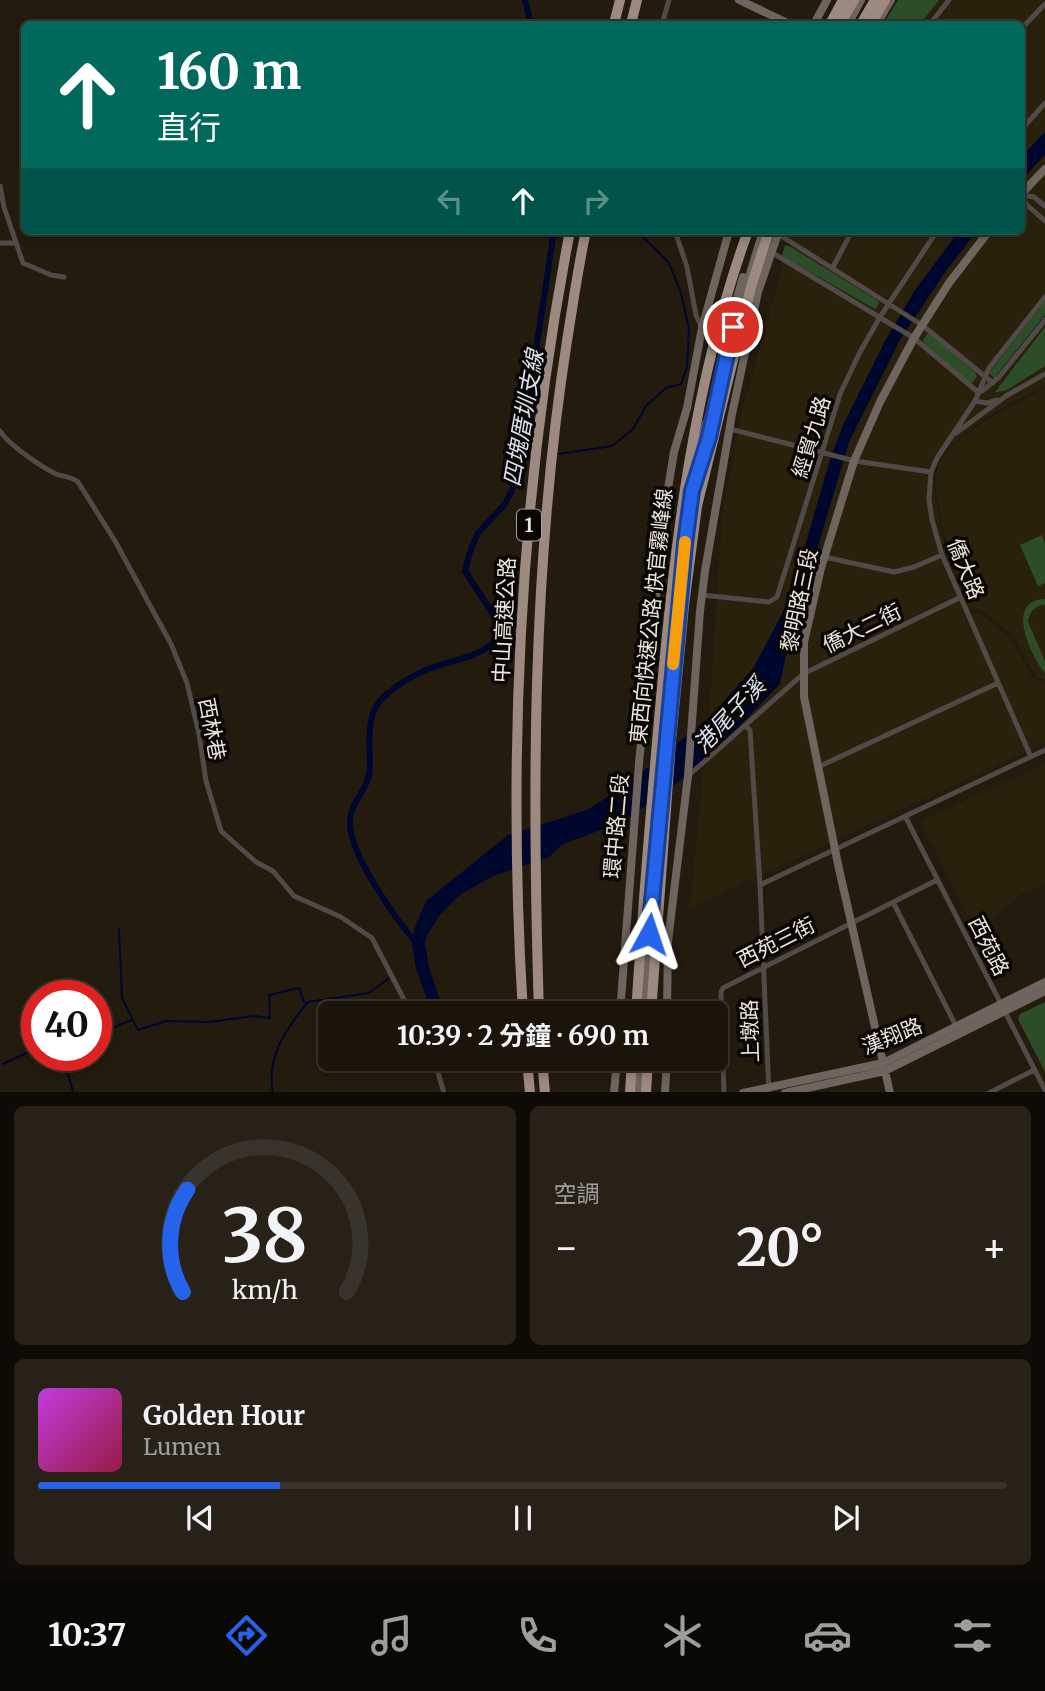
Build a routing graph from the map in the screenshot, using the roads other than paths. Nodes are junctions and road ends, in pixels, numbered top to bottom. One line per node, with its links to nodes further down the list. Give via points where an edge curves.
1 (620, 0): 14 (highway)
2 (637, 0): 15 (highway)
3 (669, 0): 16 (street)
4 (739, 0): 17 (street)
5 (827, 0): 18 (street)
6 (843, 0): 19 (highway)
7 (854, 0): 20 (highway)
8 (864, 0): 21 (street); 22 (street)
9 (875, 0): 23 (highway)
10 (886, 0): 24 (highway)
11 (891, 0): 25 (street)
12 (949, 0): 26 (street)
13 (1045, 2): 27 (street)
14 (615, 21)
15 (633, 21)
16 (663, 21)
17 (784, 21)
18 (816, 21)
19 (832, 21)
20 (842, 21)
21 (850, 21)
22 (854, 21)
23 (863, 21)
24 (873, 21)
25 (879, 21)
26 (932, 21)
27 (1025, 25)
28 (1045, 103): 29 (street)
29 (1025, 126)
30 (1045, 169): 32 (street)
31 (0, 186): 51 (street)
32 (1025, 192)
33 (1025, 196): 35 (street)
34 (1025, 201): 36 (street)
35 (1045, 206)
36 (1045, 221)
37 (569, 235): 99 (highway, 中山高速公路 / 1, via 535,453 525,574 517,821)
38 (585, 235): 100 (highway, 中山高速公路 / 1, via 555,417 545,517 537,690)
39 (676, 235): 60 (street)
40 (728, 235): 60 (street, 環中路二段)
41 (747, 235): 102 (highway, 東西向快速公路 快官霧峰線, via 696,426 681,505 647,852)
42 (759, 235): 85 (street, 環中路二段, via 692,491)
43 (759, 235): 85 (street, 環中路二段, via 737,293 691,481 679,558)
44 (774, 235): 52 (street)
45 (774, 235): 104 (highway, 東西向快速公路 快官霧峰線, via 751,288 696,506 671,741)
46 (780, 235): 53 (street)
47 (850, 235): 53 (street)
48 (934, 235): 56 (street, 經貿九路)
49 (986, 235): 59 (street, 黎明路三段)
50 (0, 243): 51 (street)
51 (14, 243): 54 (street, via 25,266)
52 (771, 252): 57 (street); 68 (street, via 758,292)
53 (833, 267): 56 (street)
54 (64, 277)
55 (1045, 297): 63 (street, 僑大路)
56 (889, 303): 57 (street, 經貿九路); 59 (street)
57 (880, 317): 61 (street); 71 (street, 經貿九路, via 840,394)
58 (1045, 320): 64 (street, 僑大路)
59 (922, 325): 61 (street, 黎明路三段); 63 (street)
60 (702, 328): 91 (street, 環中路二段, via 664,507)
61 (914, 338): 65 (street); 72 (street, 黎明路三段)
62 (1045, 374): 66 (street)
63 (985, 376): 64 (street); 65 (street, 僑大路)
64 (993, 383): 65 (street, 僑大路)
65 (979, 393): 67 (street, 僑大路)
66 (1006, 396): 67 (street, via 987,403); 70 (street)
67 (975, 401): 70 (street, 僑大路)
68 (730, 429): 71 (street); 76 (street)
69 (0, 431): 98 (street, 西林巷, via 54,473 78,482 116,541 187,683 221,831 273,871 294,896 341,917 372,938)
70 (944, 445): 73 (street, 僑大路)
71 (823, 454): 72 (street); 76 (street, 經貿九路, via 775,600)
72 (854, 461): 73 (street); 75 (street, 黎明路三段)
73 (931, 472): 74 (street, 僑大路, via 929,499)
74 (942, 555): 75 (street, via 886,572); 77 (street, 僑大路)
75 (824, 557): 78 (street, 黎明路三段, via 807,626)
76 (702, 595): 84 (street)
77 (959, 598): 78 (street, 僑大二街); 79 (street, 僑大路)
78 (803, 674): 80 (street, 僑大二街); 83 (street, 黎明路三段)
79 (998, 683): 82 (street, 僑大路); 83 (street)
80 (746, 726): 84 (street, 僑大二街); 89 (street, 上墩路, via 750,730)
81 (1045, 750): 82 (street)
82 (1031, 757): 86 (street)
83 (818, 767): 87 (street, 黎明路三段)
84 (688, 776): 93 (street)
85 (659, 796): 92 (street, 環中路二段)
86 (905, 816): 87 (street); 88 (street, 西苑路)
87 (835, 850): 89 (street); 94 (street, 黎明路三段)
88 (937, 880): 90 (street, 西苑三街); 106 (street, 西苑路)
89 (760, 884): 95 (street, 上墩路)
90 (893, 902): 94 (street, 西苑三街); 107 (street)
91 (626, 918): 92 (street); 101 (street, 環中路二段)
92 (648, 919): 93 (street); 103 (street, 環中路二段)
93 (670, 920): 105 (street)
94 (851, 922): 95 (street, 西苑三街); 108 (street, 黎明路三段)
95 (763, 966): 117 (street, 上墩路); 126 (street, 西苑三街, via 721,992)
96 (1045, 982): 106 (street, 漢翔路)
97 (1045, 991): 106 (street, 漢翔路)
98 (405, 1001)
99 (523, 1001)
100 (539, 1001)
101 (621, 1001)
102 (641, 1001)
103 (641, 1001)
104 (652, 1001)
105 (667, 1001)
106 (1003, 1008): 107 (street, 漢翔路); 109 (street, 西苑路)
107 (958, 1030): 108 (street, 漢翔路)
108 (884, 1067): 117 (street, 漢翔路); 127 (street, 漢翔路); 128 (street, 黎明路三段)
109 (1034, 1070): 118 (street, 西苑路); 129 (street)
110 (438, 1071): 120 (street)
111 (528, 1071): 121 (highway)
112 (543, 1071): 122 (highway)
113 (616, 1071): 123 (street)
114 (631, 1071): 124 (highway)
115 (644, 1071): 119 (highway)
116 (666, 1071): 125 (street)
117 (768, 1090)
118 (1045, 1090)
119 (644, 1091)
120 (444, 1092)
121 (530, 1092)
122 (545, 1092)
123 (614, 1092)
124 (630, 1092)
125 (665, 1092)
126 (724, 1092)
127 (789, 1092)
128 (890, 1092)
129 (991, 1092)

